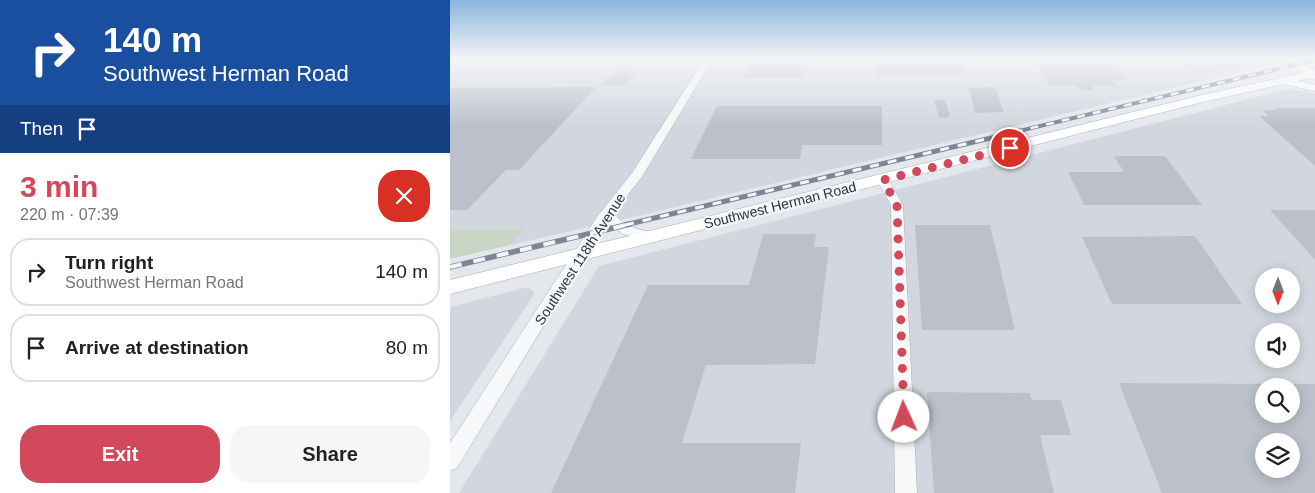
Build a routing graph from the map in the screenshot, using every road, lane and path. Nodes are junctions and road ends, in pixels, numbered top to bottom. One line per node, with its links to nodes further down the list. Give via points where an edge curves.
1 (695, 81): 4 (street, Southwest 118th Avenue, via 637,175)
2 (1282, 81): 3 (main road, Southwest Herman Road)
3 (883, 180): 5 (main road, Southwest Herman Road); 9 (street, via 897,205)
4 (608, 213): 5 (street, via 618,226 632,233); 6 (street, Southwest 118th Avenue)
5 (654, 237): 6 (main road, Southwest Herman Road)
6 (581, 254): 7 (main road, Southwest Herman Road); 8 (street, Southwest 118th Avenue)
7 (450, 288)
8 (450, 461)
9 (906, 493)

